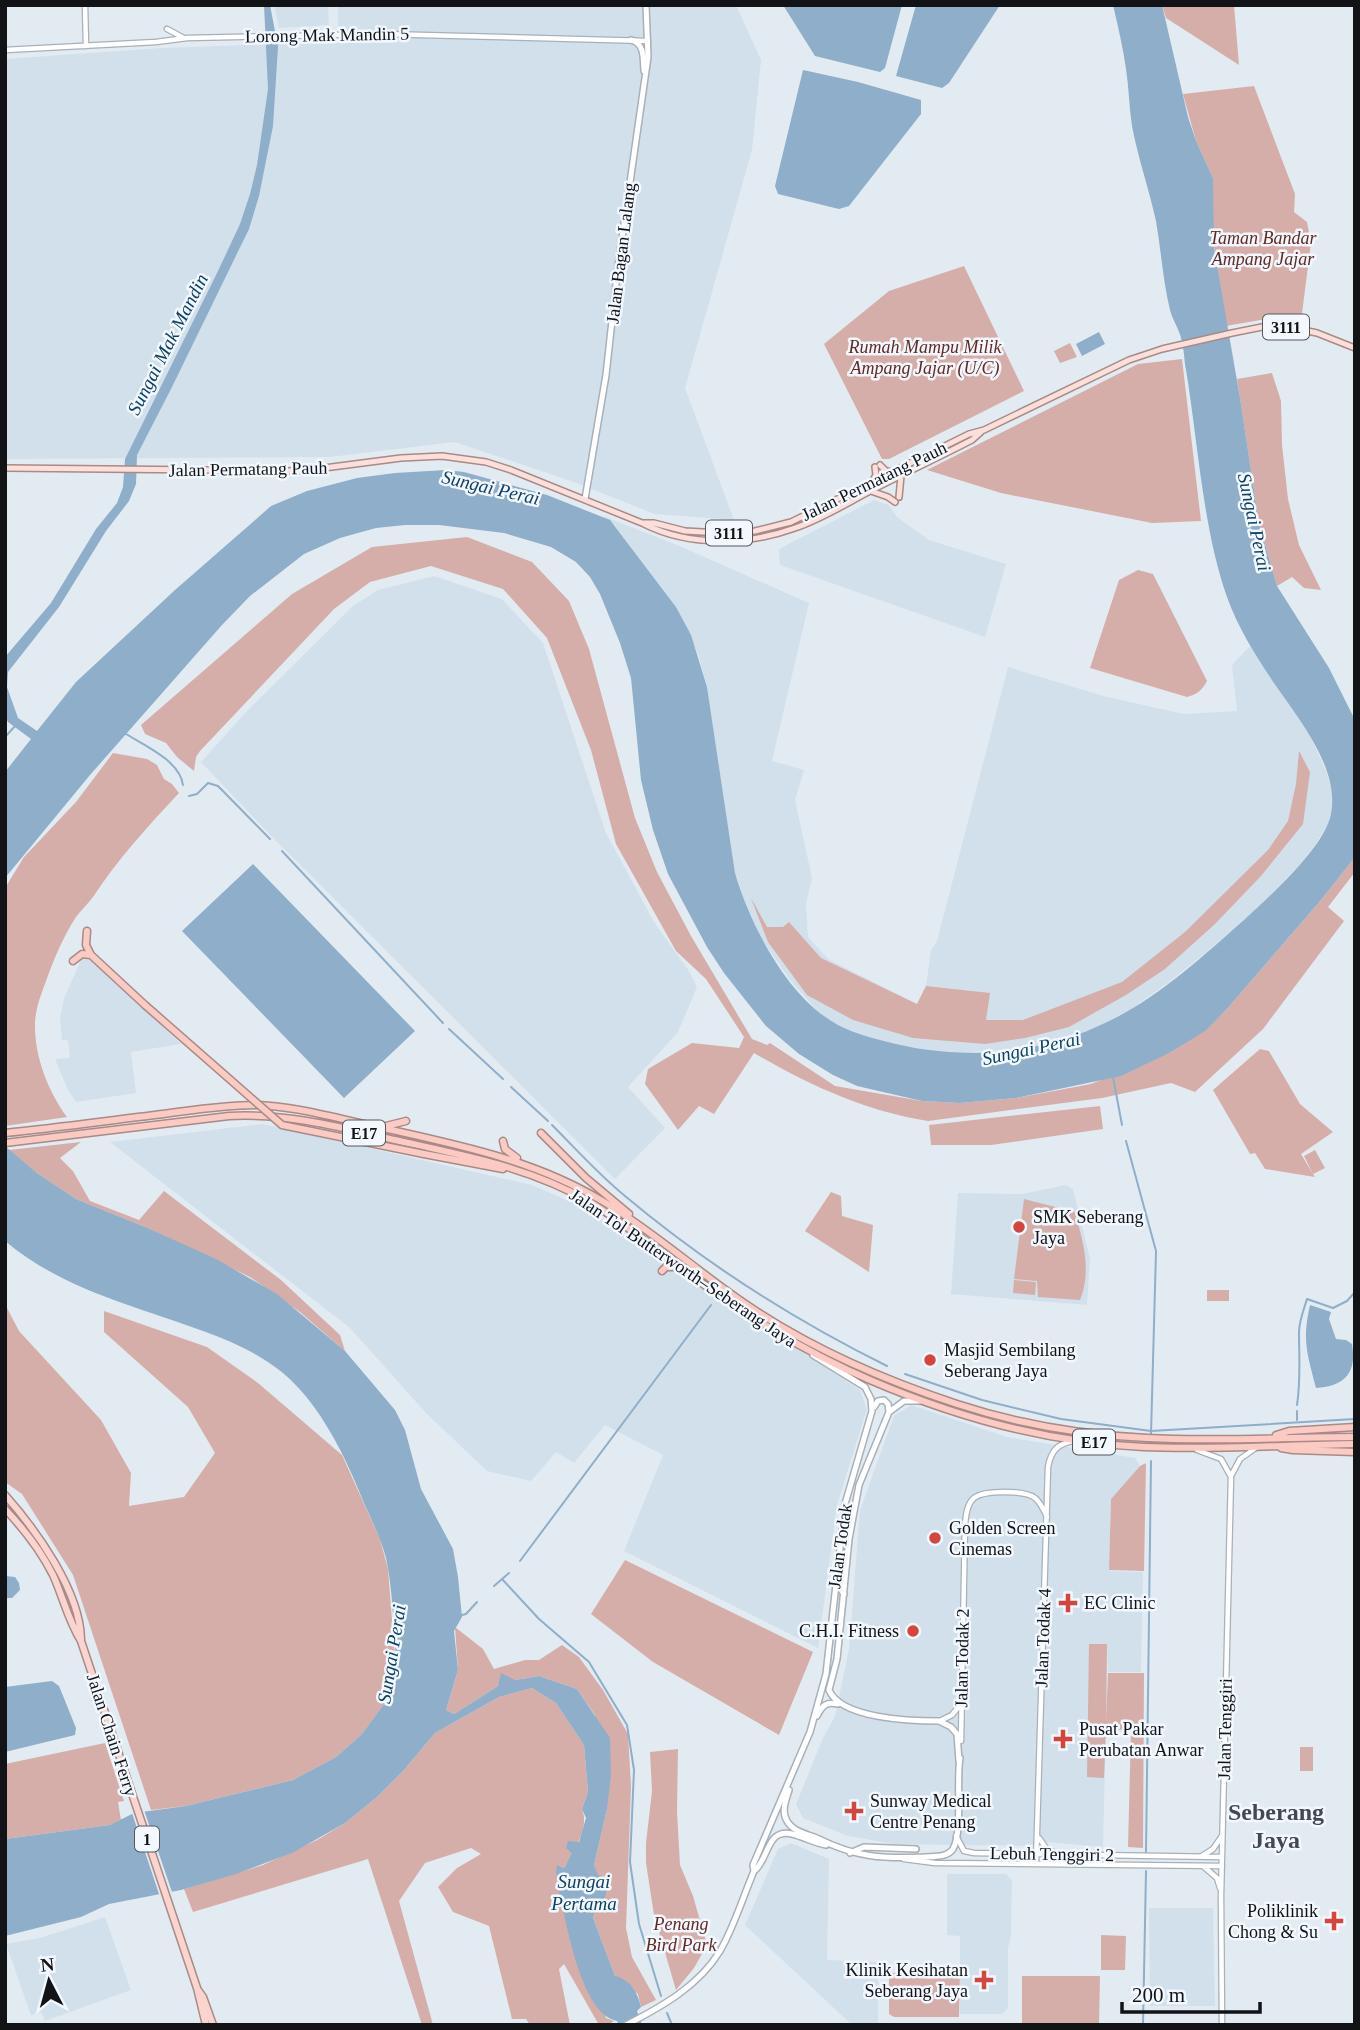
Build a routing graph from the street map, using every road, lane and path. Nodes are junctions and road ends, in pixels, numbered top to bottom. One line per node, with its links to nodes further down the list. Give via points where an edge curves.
1 (85, 5): 7 (street)
2 (646, 5): 6 (main road, Jalan Bagan Lalang)
3 (167, 29): 4 (street)
4 (187, 38): 5 (street, Lorong Mak Mandin 5, via 433,34); 7 (street, Lorong Mak Mandin 5)
5 (631, 40): 6 (street, Lorong Mak Mandin 5); 9 (main road, via 640,46)
6 (649, 41): 9 (main road, Jalan Bagan Lalang)
7 (86, 46): 8 (street, Lorong Mak Mandin 5)
8 (5, 50)
9 (645, 81): 14 (main road, Jalan Bagan Lalang)
10 (1355, 348): 12 (main road, Jalan Permatang Pauh / 3111, via 1317,333 1262,327 1129,359)
11 (5, 468): 14 (main road, Jalan Permatang Pauh, via 309,471 442,456 485,462)
12 (898, 474): 13 (main road, Jalan Permatang Pauh / 3111); 13 (main road, via 877,466); 13 (main road, via 897,499)
13 (869, 489): 14 (main road, Jalan Permatang Pauh, via 804,525 752,538 695,540)
14 (585, 499)
15 (87, 931): 16 (highway, via 86,945)
16 (92, 955): 17 (highway, via 82,954); 25 (highway, bridge, via 282,1125)
17 (73, 961)
18 (406, 1121): 19 (highway)
19 (380, 1128): 21 (highway, Jalan Tol Butterworth–Seberang Jaya / E17, via 253,1105); 24 (highway, Jalan Tol Butterworth–Seberang Jaya / E17)
20 (541, 1132): 26 (highway)
21 (5, 1133)
22 (503, 1141): 24 (highway, via 510,1154)
23 (5, 1143): 25 (highway, Jalan Tol Butterworth–Seberang Jaya / E17, via 254,1115 298,1118)
24 (528, 1165): 26 (highway, Jalan Tol Butterworth–Seberang Jaya / E17, via 570,1182)
25 (526, 1173): 27 (highway, Jalan Tol Butterworth–Seberang Jaya / E17, via 589,1202)
26 (647, 1231): 36 (highway, Jalan Tol Butterworth–Seberang Jaya / E17, via 785,1328 956,1404 1099,1435)
27 (678, 1267): 28 (highway); 29 (highway, Jalan Tol Butterworth–Seberang Jaya / E17)
28 (662, 1271)
29 (805, 1349): 30 (highway, Jalan Tol Butterworth–Seberang Jaya / E17); 31 (main road, via 865,1387)
30 (923, 1401): 32 (main road, via 904,1401); 35 (highway, Jalan Tol Butterworth–Seberang Jaya / E17, via 1036,1434)
31 (872, 1411): 32 (main road, via 883,1399); 44 (main road, Jalan Todak, via 845,1504)
32 (889, 1412): 45 (main road, Jalan Todak, via 859,1485)
33 (1355, 1427): 36 (highway, via 1289,1431)
34 (1355, 1437): 36 (highway, Jalan Tol Butterworth–Seberang Jaya / E17)
35 (1077, 1440): 38 (highway, Jalan Tol Butterworth–Seberang Jaya / E17); 43 (street, Jalan Todak 4, via 1059,1445 1050,1458)
36 (1266, 1442): 37 (highway, Jalan Tol Butterworth–Seberang Jaya / E17); 38 (highway, Jalan Tol Butterworth–Seberang Jaya / E17); 39 (highway, via 1293,1450); 40 (street, via 1240,1459)
37 (1355, 1444)
38 (1181, 1448): 40 (street, via 1217,1457)
39 (1355, 1452)
40 (1231, 1476): 55 (street, Jalan Tenggiri)
41 (5, 1494): 46 (highway, Jalan Chain Ferry / 1, via 59,1570 80,1625)
42 (5, 1509): 46 (highway, Jalan Chain Ferry / 1, via 25,1530 53,1576)
43 (1047, 1518): 48 (street, Jalan Todak 2, via 1030,1495 988,1493 971,1500 966,1514); 54 (street, Jalan Todak 4)
44 (841, 1549): 45 (main road, via 839,1588); 50 (main road, Jalan Todak, via 828,1658)
45 (844, 1594): 47 (main road, Jalan Todak, via 829,1692)
46 (81, 1641): 72 (highway, Jalan Chain Ferry / 1)
47 (842, 1704): 49 (main road, via 893,1720); 50 (main road, via 822,1706)
48 (961, 1704): 49 (street); 51 (street, Jalan Todak 2)
49 (939, 1721): 52 (main road, via 957,1734)
50 (810, 1732): 53 (main road, Jalan Todak)
51 (961, 1741): 52 (main road, Jalan Todak 2)
52 (959, 1761): 56 (main road, Jalan Todak 2)
53 (792, 1776): 57 (main road, Lebuh Tenggiri 2, via 784,1809 787,1821); 70 (main road)
54 (1037, 1835): 60 (street, Jalan Todak 4); 62 (street, via 1046,1848)
55 (1223, 1835): 63 (street); 64 (street, Jalan Tenggiri)
56 (956, 1836): 60 (street, Lebuh Tenggiri 2, via 968,1853); 65 (main road, Lebuh Tenggiri 2, via 946,1855)
57 (829, 1845): 59 (main road, Lebuh Tenggiri 2); 70 (main road, via 780,1834)
58 (916, 1849): 59 (main road, via 864,1847)
59 (850, 1853): 65 (main road, Lebuh Tenggiri 2)
60 (1037, 1854): 61 (street, Lebuh Tenggiri 2); 66 (street, Jalan Todak 4)
61 (1048, 1854): 62 (street, Lebuh Tenggiri 2); 67 (street, via 1057,1862)
62 (1059, 1854): 63 (street, Lebuh Tenggiri 2)
63 (1201, 1856): 64 (street, Lebuh Tenggiri 2); 68 (street, via 1208,1860)
64 (1222, 1857): 69 (street, Jalan Tenggiri)
65 (904, 1859): 66 (street, Lebuh Tenggiri 2)
66 (1036, 1864): 67 (street, Lebuh Tenggiri 2)
67 (1086, 1866): 68 (street, Lebuh Tenggiri 2)
68 (1206, 1866): 69 (street, Lebuh Tenggiri 2); 71 (street, via 1217,1878)
69 (1222, 1866): 71 (street, Jalan Tenggiri)
70 (754, 1871): 75 (main road, via 715,1959 678,1994)
71 (1221, 1896): 76 (street, Jalan Tenggiri)
72 (197, 1988): 73 (highway, Jalan Chain Ferry / 1); 74 (highway, Jalan Chain Ferry / 1)
73 (206, 2025)
74 (213, 2025)
75 (626, 2025)
76 (1222, 2025)

